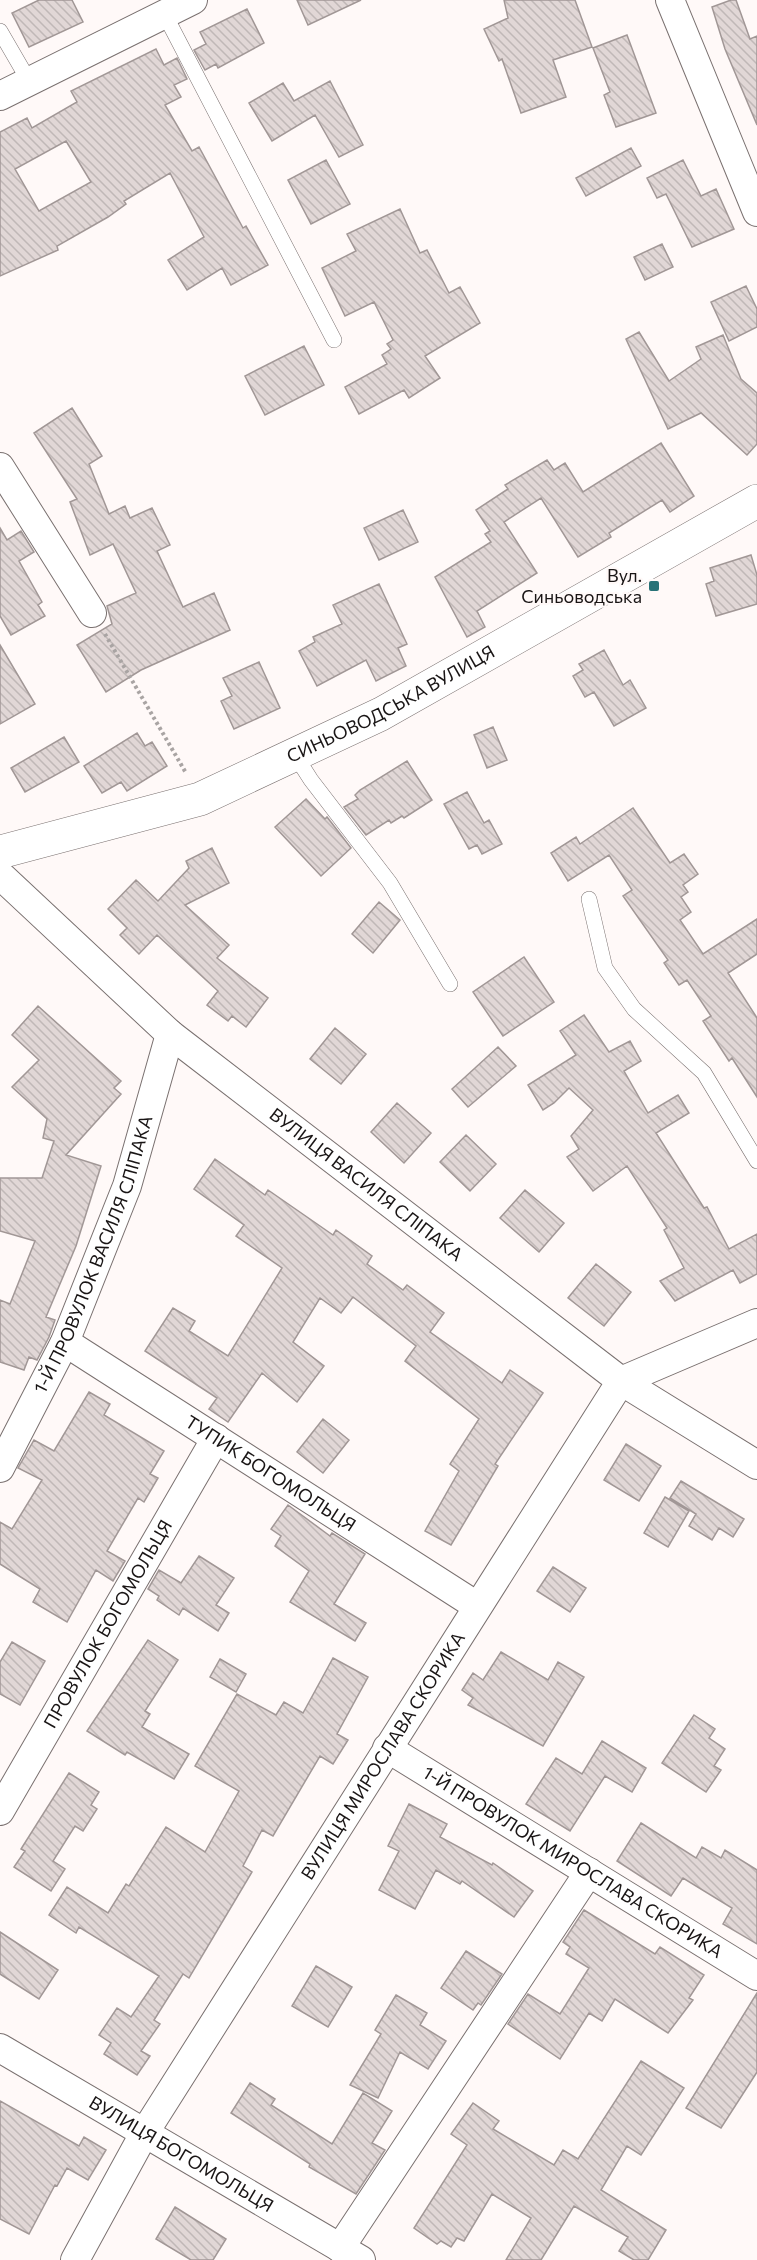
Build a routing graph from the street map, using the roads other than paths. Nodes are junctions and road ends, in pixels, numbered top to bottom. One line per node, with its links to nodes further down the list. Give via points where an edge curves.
1 (193, 0): 3 (street)
2 (670, 0): 7 (street)
3 (164, 13): 5 (street); 8 (lane)
4 (0, 31): 5 (lane)
5 (29, 81): 6 (street)
6 (0, 96)
7 (757, 212)
8 (334, 340)
9 (0, 467): 11 (street)
10 (757, 501): 12 (street, СИНЬОВОДСЬКА ВУЛИЦЯ, via 381,714)
11 (92, 613)
12 (295, 754): 13 (street, СИНЬОВОДСЬКА ВУЛИЦЯ, via 200,799); 16 (lane, via 390,883)
13 (0, 852)
14 (0, 874): 17 (street, ВУЛИЦЯ ВАСИЛЯ СЛІПАКА)
15 (589, 898): 18 (lane, via 605,968 634,1009 704,1073)
16 (450, 984)
17 (170, 1034): 20 (street, 1-Й ПРОВУЛОК ВАСИЛЯ СЛІПАКА, via 127,1186); 21 (street, ВУЛИЦЯ ВАСИЛЯ СЛІПАКА)
18 (757, 1161)
19 (757, 1323): 21 (street)
20 (65, 1342): 22 (street, ТУПИК БОГОМОЛЬЦЯ); 24 (street, 1-Й ПРОВУЛОК ВАСИЛЯ СЛІПАКА)
21 (621, 1381): 23 (street, ВУЛИЦЯ ВАСИЛЯ СЛІПАКА); 25 (street, ВУЛИЦЯ МИРОСЛАВА СКОРИКА)
22 (216, 1438): 25 (street, ТУПИК БОГОМОЛЬЦЯ); 27 (street, ПРОВУЛОК БОГОМОЛЬЦЯ)
23 (757, 1465)
24 (0, 1468)
25 (477, 1605): 26 (street, ВУЛИЦЯ МИРОСЛАВА СКОРИКА)
26 (387, 1748): 28 (street, 1-Й ПРОВУЛОК МИРОСЛАВА СКОРИКА); 31 (street, ВУЛИЦЯ МИРОСЛАВА СКОРИКА)
27 (0, 1811)
28 (589, 1872): 29 (street, 1-Й ПРОВУЛОК МИРОСЛАВА СКОРИКА); 32 (street)
29 (757, 1976)
30 (0, 2048): 31 (street, ВУЛИЦЯ БОГОМОЛЬЦЯ)
31 (146, 2132): 32 (street, ВУЛИЦЯ БОГОМОЛЬЦЯ); 33 (street, ВУЛИЦЯ МИРОСЛАВА СКОРИКА)
32 (351, 2254)
33 (75, 2260)

